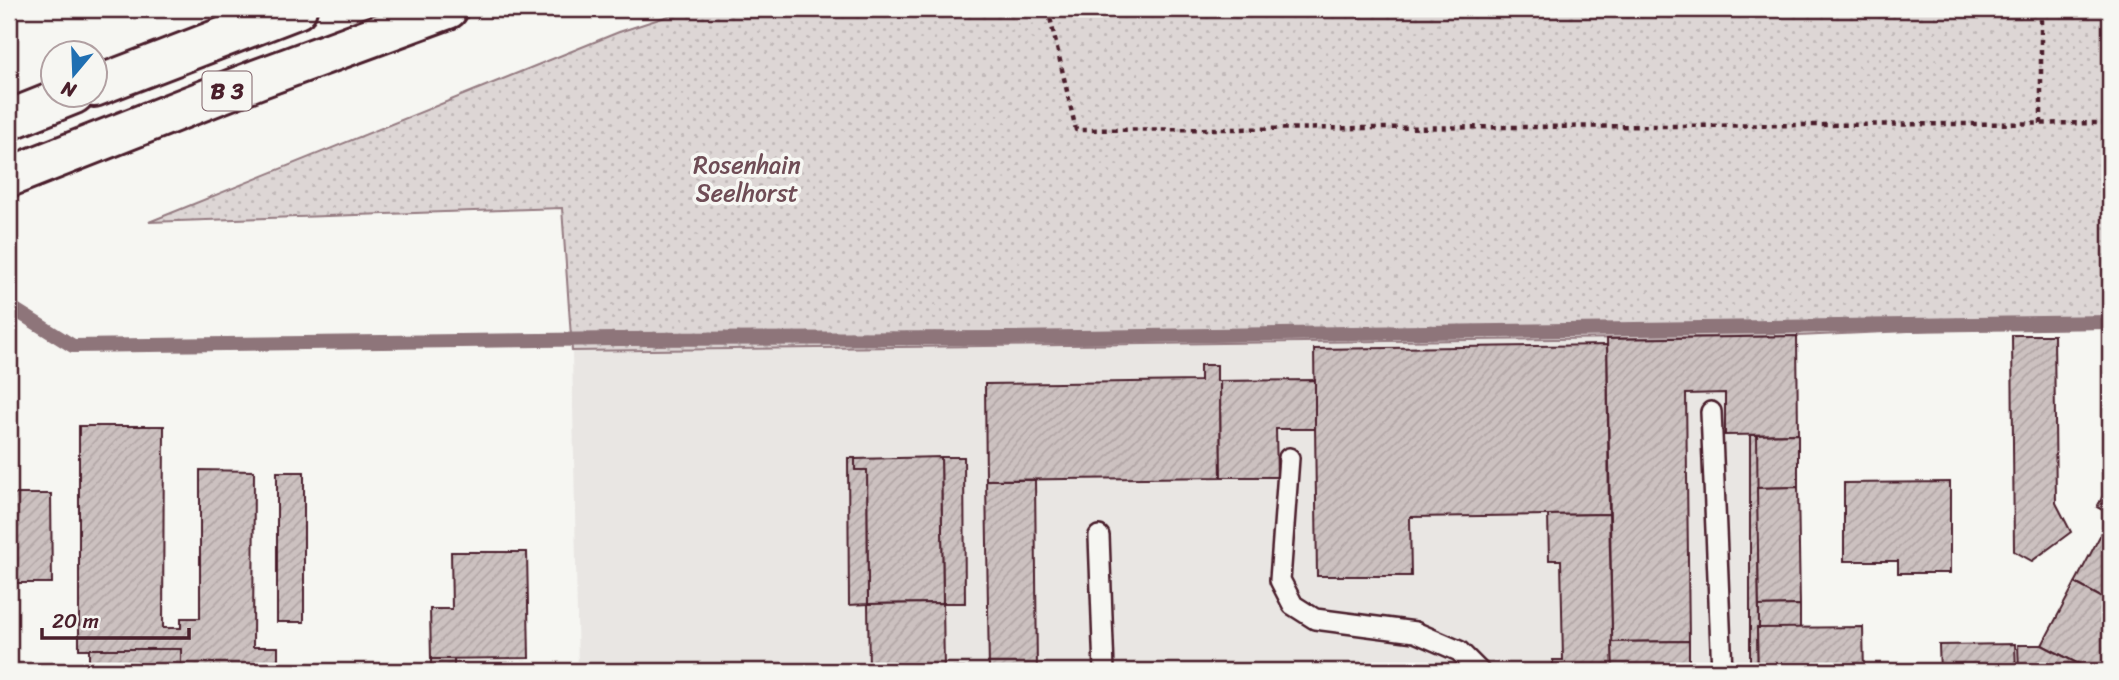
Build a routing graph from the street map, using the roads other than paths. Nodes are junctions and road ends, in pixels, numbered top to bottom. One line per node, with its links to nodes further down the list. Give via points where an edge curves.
1 (297, 9): 3 (highway, B 3)
2 (448, 9): 6 (highway, B 3)
3 (108, 81)
4 (39, 108): 5 (highway)
5 (9, 120)
6 (9, 177)
7 (1711, 412): 12 (lane)
8 (1289, 458): 11 (lane, via 1280,580 1293,605 1315,619 1415,632 1458,652)
9 (1099, 536): 10 (lane)
10 (1104, 671)
11 (1479, 671)
12 (1722, 671)

